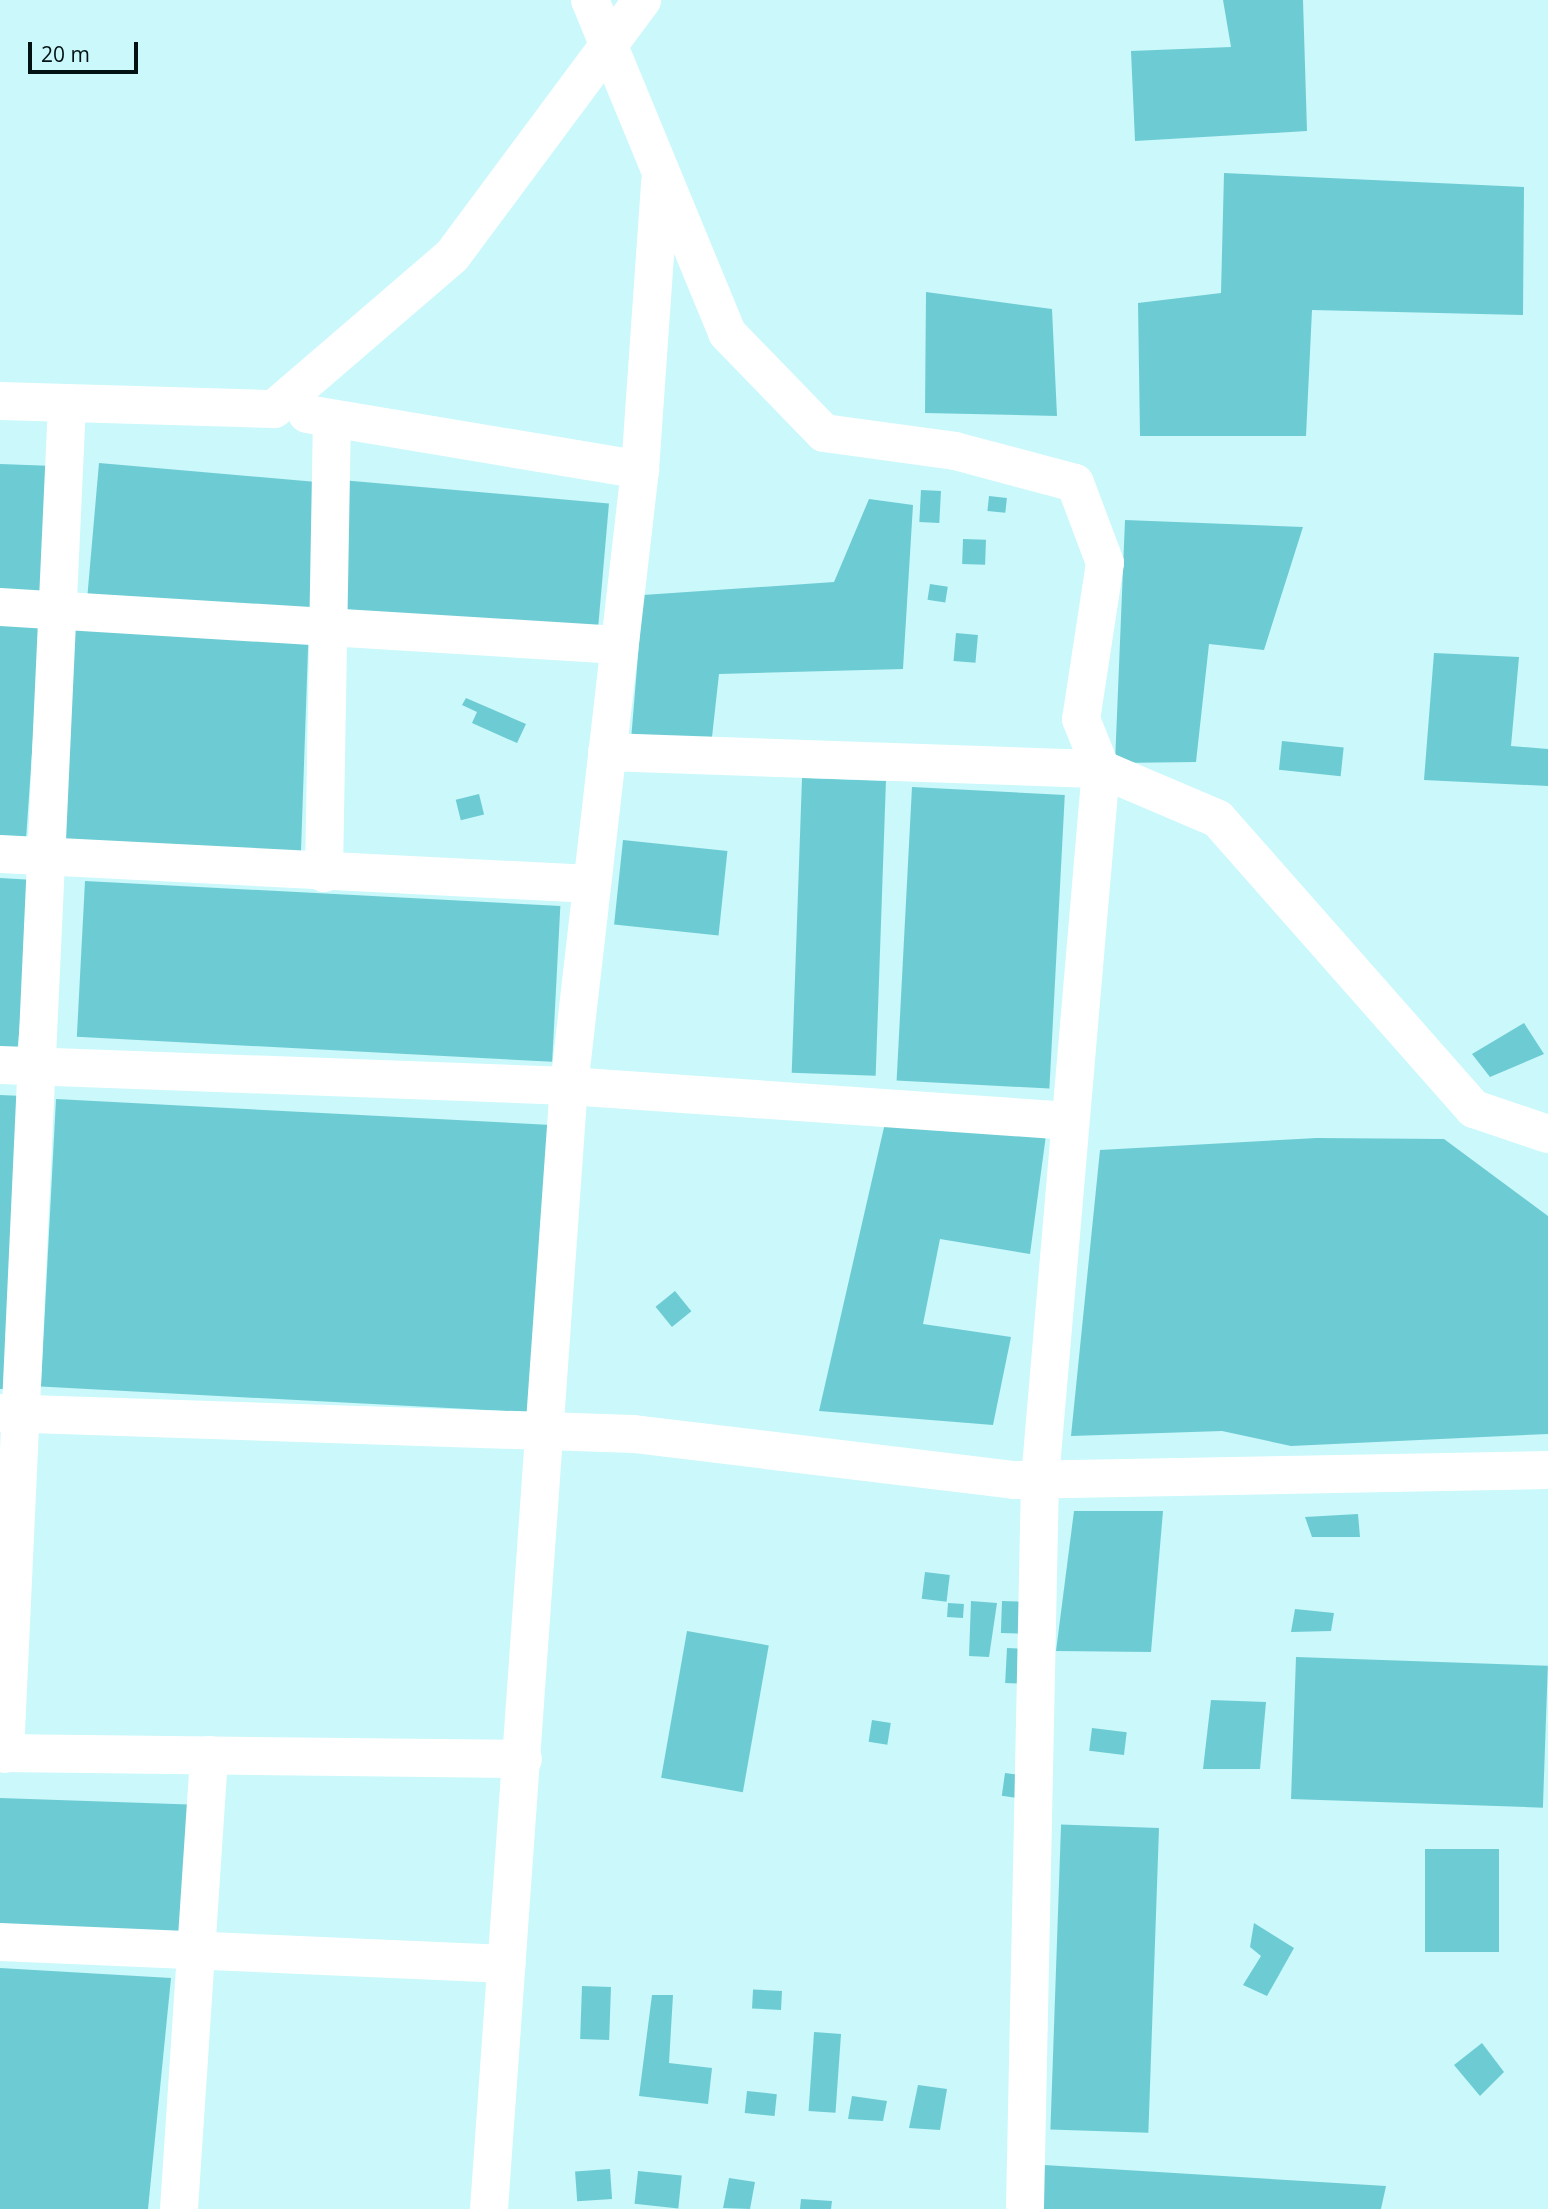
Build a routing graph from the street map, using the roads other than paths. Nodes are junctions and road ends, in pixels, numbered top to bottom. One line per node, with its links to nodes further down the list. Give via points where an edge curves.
1 (590, 0): 3 (street)
2 (642, 0): 3 (street)
3 (607, 49): 4 (street); 7 (street, via 452,256)
4 (660, 174): 9 (street); 15 (street, via 727,333 824,433 955,451 1075,483 1105,563 1080,719)
5 (0, 401): 6 (street)
6 (67, 403): 7 (street); 11 (street)
7 (274, 409): 8 (street)
8 (331, 419): 9 (street); 12 (street)
9 (640, 470): 13 (street)
10 (0, 607): 11 (street)
11 (55, 610): 12 (street); 17 (street)
12 (328, 627): 13 (street); 18 (street)
13 (619, 645): 14 (street)
14 (607, 752): 15 (street); 19 (street)
15 (1101, 769): 22 (street); 23 (street, via 1218,819 1474,1109)
16 (0, 854): 17 (street)
17 (42, 857): 18 (street); 20 (street)
18 (324, 873): 19 (street)
19 (591, 884): 21 (street)
20 (18, 1065): 21 (street); 24 (street)
21 (569, 1086): 22 (street); 25 (street)
22 (1070, 1121): 27 (street)
23 (1548, 1134)
24 (10, 1414): 25 (street); 28 (street)
25 (541, 1430): 27 (street, via 634,1434); 30 (street)
26 (1548, 1470): 27 (street)
27 (1040, 1479): 36 (street)
28 (2, 1754): 29 (street)
29 (209, 1755): 30 (street); 32 (street)
30 (523, 1759): 33 (street)
31 (0, 1941): 32 (street)
32 (196, 1950): 33 (street); 34 (street)
33 (507, 1964): 35 (street)
34 (179, 2209)
35 (489, 2209)
36 (1025, 2209)

